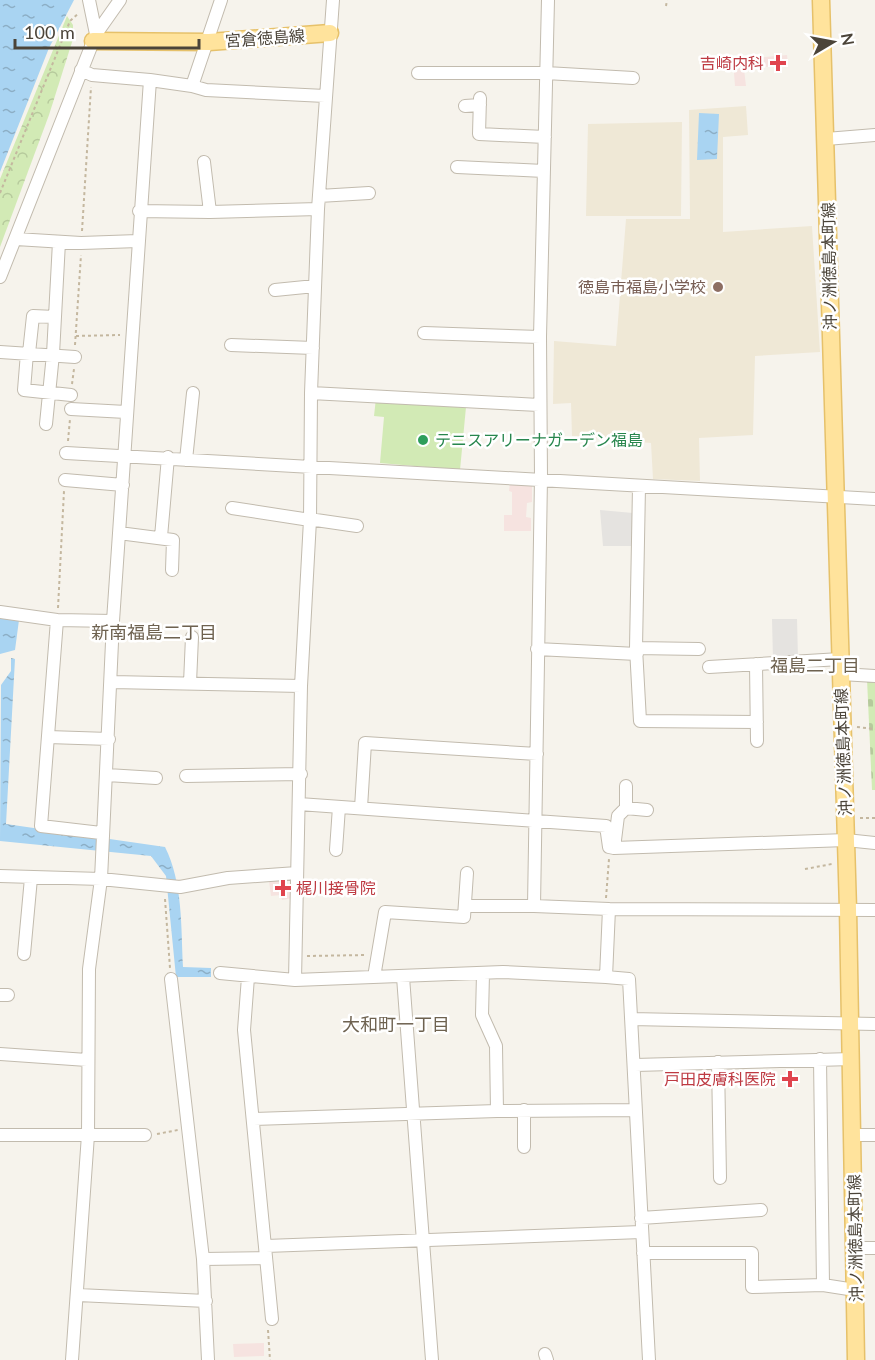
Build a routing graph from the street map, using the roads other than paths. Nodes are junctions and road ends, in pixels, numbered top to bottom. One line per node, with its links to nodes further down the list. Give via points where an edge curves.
1 (89, 0): 8 (street)
2 (120, 0): 8 (street)
3 (221, 0): 9 (street)
4 (333, 0): 7 (street)
5 (548, 0): 12 (street)
6 (821, 0): 20 (main road, 沖ノ洲徳島本町線)
7 (330, 33): 9 (main road, 宮倉徳島線); 16 (street)
8 (94, 37): 9 (main road, 宮倉徳島線); 10 (street)
9 (208, 42): 15 (street)
10 (81, 70): 14 (street, via 92,75); 29 (street)
11 (418, 73): 12 (street)
12 (546, 73): 13 (street); 19 (street)
13 (633, 78)
14 (150, 80): 15 (street); 27 (street)
15 (192, 86): 16 (street)
16 (325, 96): 25 (street)
17 (465, 106): 19 (street, via 480,101 479,134)
18 (875, 135): 20 (street)
19 (545, 137): 23 (street)
20 (826, 139): 61 (main road, 沖ノ洲徳島本町線)
21 (204, 162): 28 (street)
22 (457, 168): 23 (street)
23 (544, 171): 37 (street)
24 (369, 194): 25 (street)
25 (319, 196): 26 (street)
26 (318, 209): 28 (street); 33 (street)
27 (139, 212): 28 (street); 30 (street)
28 (210, 212)
29 (16, 239): 31 (street); 32 (street)
30 (138, 241): 31 (street); 50 (street)
31 (59, 242): 35 (street)
32 (0, 277)
33 (315, 286): 34 (street); 39 (street)
34 (275, 290)
35 (55, 317): 41 (street, via 33,316); 42 (street)
36 (424, 333): 37 (street)
37 (540, 338): 48 (street)
38 (231, 345): 39 (street)
39 (313, 348): 46 (street)
40 (0, 352): 41 (street)
41 (28, 353): 42 (street); 44 (street, via 24,390)
42 (53, 354): 43 (street); 44 (street)
43 (75, 357)
44 (50, 393): 47 (street); 51 (street)
45 (193, 393): 55 (street)
46 (311, 393): 48 (street); 56 (street)
47 (72, 394)
48 (539, 405): 57 (street)
49 (71, 409): 50 (street)
50 (126, 412): 53 (street)
51 (46, 424)
52 (66, 453): 53 (street)
53 (124, 456): 54 (street); 59 (street)
54 (168, 457): 55 (street); 67 (street)
55 (186, 460): 56 (street)
56 (310, 465): 57 (street); 64 (street)
57 (541, 478): 60 (street); 73 (street)
58 (65, 480): 59 (street)
59 (123, 485): 66 (street)
60 (639, 487): 61 (street); 75 (street)
61 (836, 498): 62 (street); 77 (main road, 沖ノ洲徳島本町線)
62 (875, 499)
63 (232, 508): 64 (street)
64 (310, 520): 65 (street); 82 (street)
65 (357, 526)
66 (119, 533): 67 (street); 71 (street)
67 (161, 537): 68 (street, via 173,540)
68 (172, 570)
69 (0, 612): 70 (street)
70 (57, 621): 71 (street); 84 (street)
71 (113, 621): 80 (street)
72 (192, 637): 81 (street)
73 (537, 649): 75 (street); 87 (street)
74 (699, 649): 75 (street)
75 (637, 651): 83 (street, via 639,721)
76 (756, 664): 77 (street); 78 (street); 83 (street)
77 (840, 666): 79 (street); 100 (main road, 沖ノ洲徳島本町線)
78 (709, 667)
79 (875, 676)
80 (112, 681): 81 (street); 85 (street)
81 (190, 683): 82 (street)
82 (301, 686): 88 (street)
83 (757, 722): 86 (street)
84 (48, 737): 85 (street); 99 (street, via 41,826)
85 (109, 739): 89 (street)
86 (757, 741)
87 (537, 754): 95 (street, via 365,743); 98 (street)
88 (301, 774): 90 (street); 93 (street)
89 (107, 775): 91 (street); 99 (street)
90 (186, 776)
91 (156, 778)
92 (626, 786): 96 (street)
93 (299, 804): 94 (street); 104 (street)
94 (339, 807): 95 (street); 103 (street)
95 (361, 808): 98 (street)
96 (626, 808): 97 (street); 102 (street, via 618,816)
97 (647, 810)
98 (536, 821): 102 (street, via 606,826); 110 (street)
99 (101, 835): 108 (street)
100 (846, 840): 101 (street); 102 (street); 112 (main road, 沖ノ洲徳島本町線)
101 (875, 843)
102 (612, 848)
103 (336, 850)
104 (297, 873): 108 (street, via 228,878 178,887); 122 (street)
105 (467, 873): 109 (street)
106 (0, 876): 107 (street)
107 (31, 878): 108 (street); 114 (street)
108 (101, 879): 129 (street, via 89,969)
109 (466, 906): 110 (street); 118 (street, via 464,917 385,912)
110 (534, 906): 111 (street)
111 (607, 908): 112 (street); 120 (street)
112 (848, 909): 113 (street); 124 (main road, 沖ノ洲徳島本町線)
113 (875, 910)
114 (24, 954)
115 (220, 973): 117 (street)
116 (483, 974): 119 (street); 120 (street); 134 (street, via 482,1015 496,1046)
117 (248, 977): 122 (street); 136 (street, via 244,1030)
118 (374, 977): 119 (street); 122 (street)
119 (403, 977): 135 (street)
120 (606, 977): 123 (street, via 629,979)
121 (171, 979): 152 (street)
122 (295, 980)
123 (631, 1019): 124 (street); 131 (street)
124 (851, 1024): 125 (street); 128 (main road, 沖ノ洲徳島本町線)
125 (875, 1024)
126 (0, 1054): 129 (street)
127 (820, 1059): 128 (street); 130 (street); 153 (street)
128 (852, 1059): 141 (main road, 沖ノ洲徳島本町線)
129 (87, 1060): 138 (street)
130 (718, 1062): 131 (street); 143 (street)
131 (635, 1065): 133 (street)
132 (524, 1110): 133 (street); 134 (street); 142 (street)
133 (634, 1110): 145 (street)
134 (497, 1111): 135 (street)
135 (412, 1114): 136 (street); 147 (street)
136 (253, 1119): 150 (street)
137 (0, 1135): 138 (street)
138 (88, 1135): 140 (street); 155 (street)
139 (875, 1135): 141 (street)
140 (145, 1136)
141 (854, 1136): 148 (main road, 沖ノ洲徳島本町線)
142 (524, 1147)
143 (720, 1178)
144 (761, 1210): 145 (street)
145 (641, 1218): 146 (street)
146 (641, 1232): 147 (street); 151 (street)
147 (423, 1240): 150 (street); 160 (street)
148 (855, 1248): 149 (street); 154 (main road, 沖ノ洲徳島本町線)
149 (875, 1248)
150 (266, 1252): 152 (street); 157 (street)
151 (643, 1253): 153 (street, via 752,1253 752,1287); 161 (street)
152 (202, 1259): 156 (street)
153 (823, 1286): 154 (street)
154 (855, 1290): 162 (main road, 沖ノ洲徳島本町線)
155 (78, 1295): 156 (street); 158 (street)
156 (206, 1300): 159 (street)
157 (272, 1319)
158 (72, 1360)
159 (208, 1360)
160 (432, 1360)
161 (649, 1360)
162 (856, 1360)

